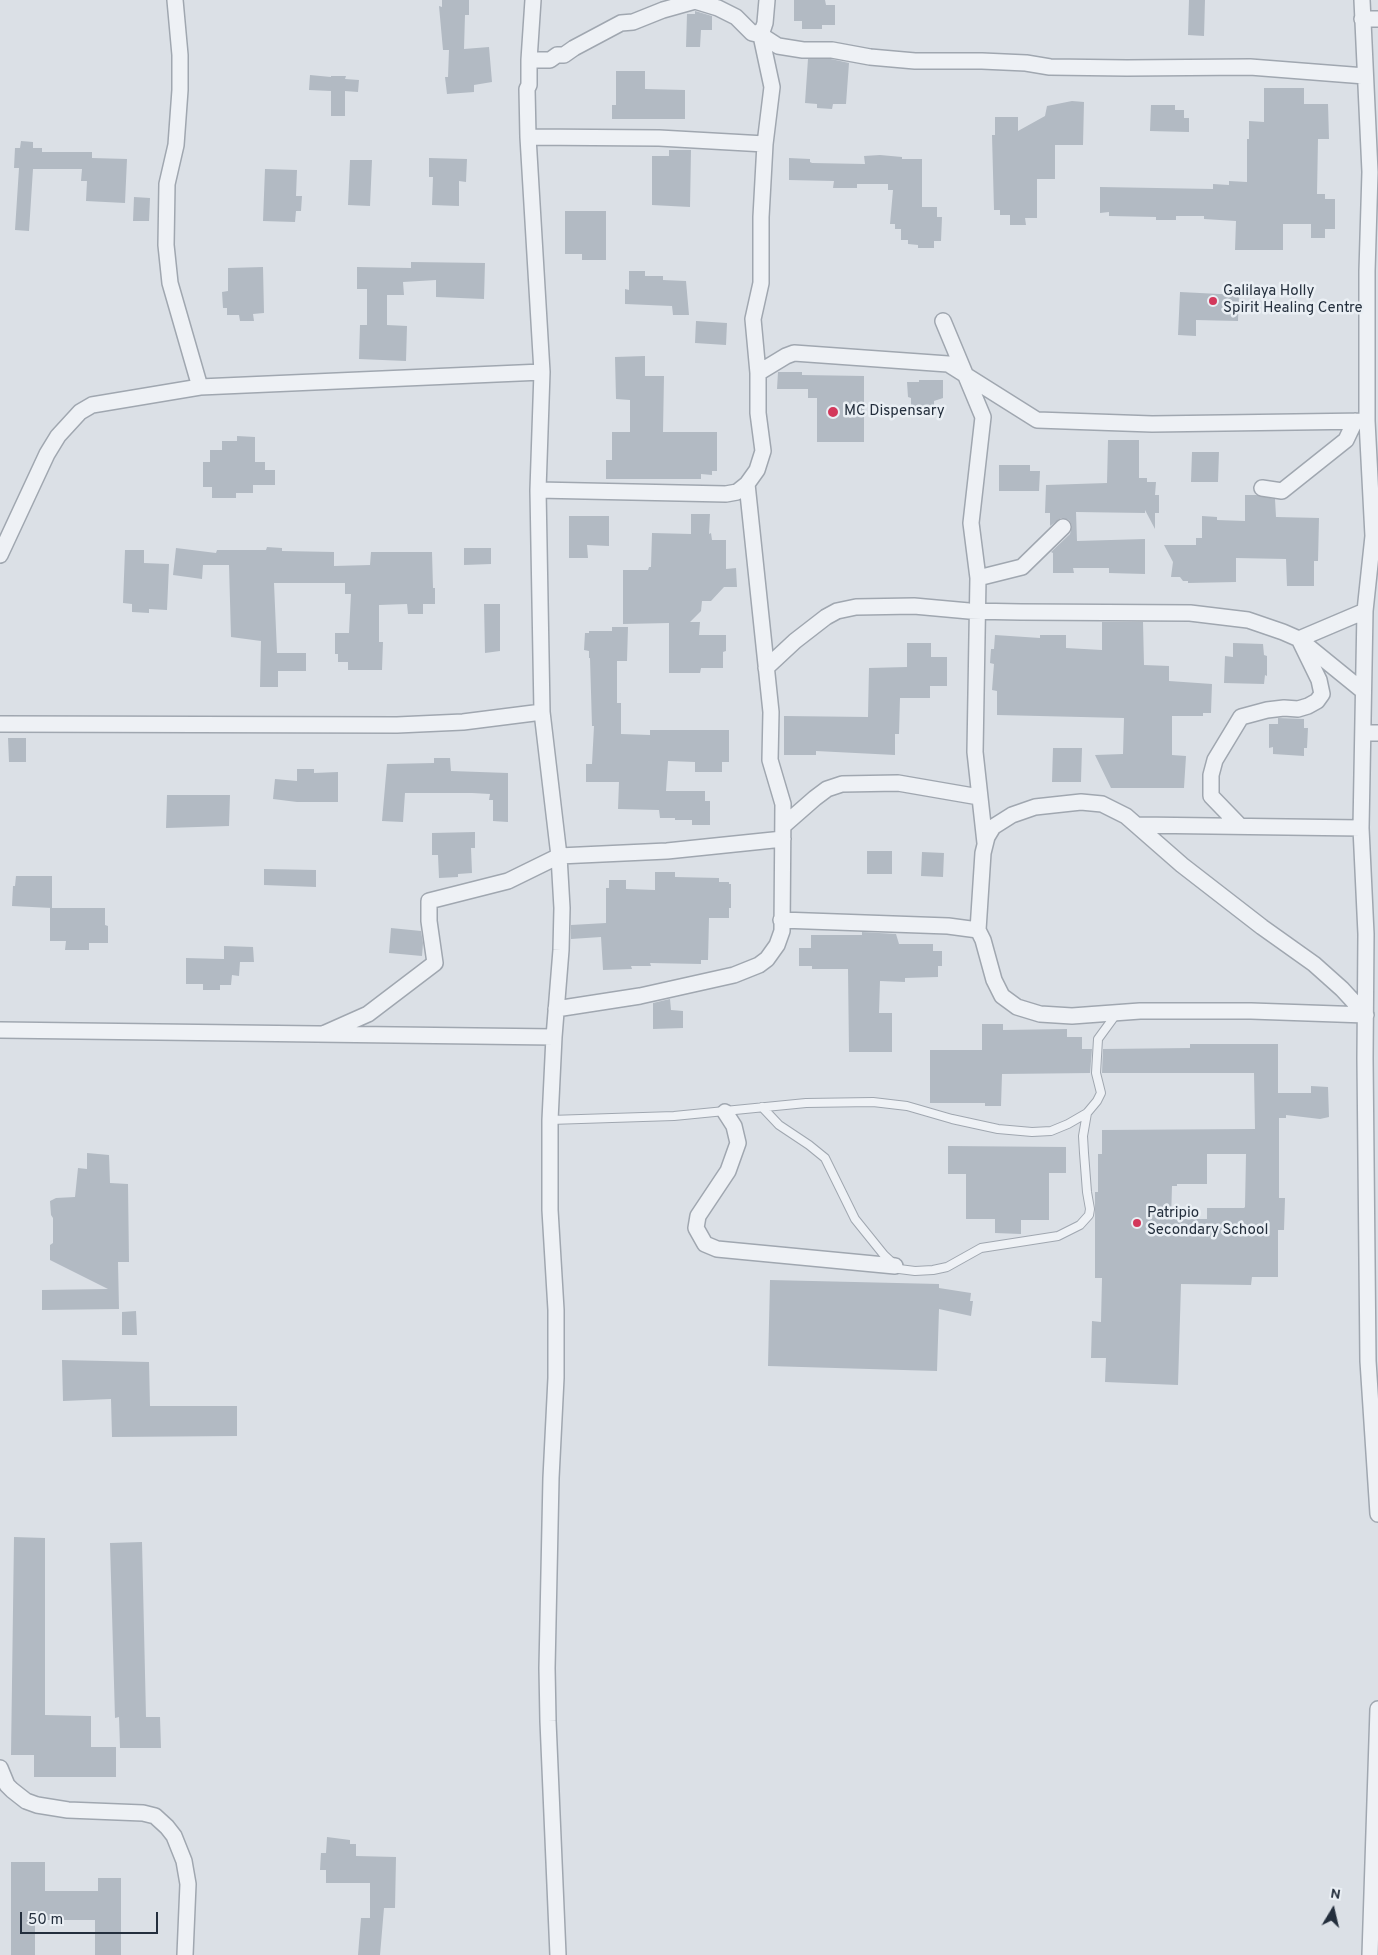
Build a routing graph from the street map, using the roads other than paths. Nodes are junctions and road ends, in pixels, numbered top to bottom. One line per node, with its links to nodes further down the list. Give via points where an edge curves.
1 (175, 0): 18 (street, via 180,90 176,145 167,184 166,245 170,282)
2 (534, 0): 9 (street)
3 (757, 0): 8 (street)
4 (767, 0): 8 (street, via 765,23)
5 (1362, 0): 6 (street)
6 (1362, 19): 7 (street); 10 (street)
7 (1378, 19)
8 (760, 34): 9 (street, via 752,33 736,17 695,1 634,22 621,23 550,60); 10 (street, via 778,46 915,61 982,61 1050,67 1250,67); 12 (street, via 772,88)
9 (529, 60): 11 (street)
10 (1365, 76): 13 (street)
11 (528, 137): 12 (street, via 659,138); 15 (street)
12 (765, 144): 16 (street, via 762,283 753,319)
13 (1374, 172): 19 (street)
14 (943, 321): 17 (street)
15 (542, 372): 18 (street); 22 (street)
16 (758, 373): 17 (street, via 786,356 803,353 948,364); 20 (street, via 758,413 763,451 757,470)
17 (966, 375): 19 (street, via 1037,420 1152,424); 26 (street, via 983,417 972,523)
18 (200, 387): 25 (street, via 100,402 80,412 61,432 47,454)
19 (1361, 421): 21 (street, via 1346,440 1282,491); 24 (street)
20 (747, 484): 22 (street, via 737,492 726,494); 30 (street)
21 (1262, 488)
22 (538, 490): 32 (street)
23 (1064, 526): 26 (street, via 1022,567)
24 (1375, 536): 28 (street)
25 (0, 555)
26 (978, 578): 27 (street)
27 (976, 611): 29 (street, via 1190,613 1248,620); 30 (street, via 914,606 846,608 817,624); 35 (street, via 974,732)
28 (1365, 611): 29 (street); 31 (street)
29 (1299, 639): 31 (street); 37 (street, via 1320,680 1322,694 1308,706 1298,709 1268,710 1241,717 1213,765 1211,796)
30 (766, 668): 39 (street, via 771,712 770,760 783,804)
31 (1363, 691): 34 (street)
32 (542, 712): 33 (street, via 463,722 397,725); 41 (street)
33 (0, 724)
34 (1370, 733): 38 (street)
35 (979, 797): 39 (street, via 898,783 842,784 815,798); 40 (street)
36 (1138, 825): 37 (street); 40 (street, via 1122,812 1102,804 1046,805 1004,819 991,829); 47 (street, via 1182,866 1318,968)
37 (1240, 826): 38 (street)
38 (1361, 828): 44 (street)
39 (783, 832): 41 (street, via 667,852); 42 (street)
40 (985, 843): 43 (street)
41 (559, 856): 45 (street, via 562,950); 49 (street, via 508,881 429,901 435,963 368,1014)
42 (781, 920): 43 (street); 45 (street, via 780,938 773,953 749,969 724,978 640,996)
43 (978, 930): 46 (street, via 997,987 1002,996 1017,1008 1054,1016)
44 (1372, 934): 47 (street)
45 (556, 1009): 50 (street)
46 (1117, 1013): 47 (street, via 1251,1011); 54 (lane, via 1098,1039 1096,1073 1101,1093)
47 (1366, 1015): 51 (street)
48 (0, 1030): 49 (street)
49 (323, 1034): 50 (street)
50 (554, 1036): 55 (street)
51 (1372, 1058): 57 (street)
52 (762, 1107): 53 (lane); 54 (lane, via 873,1102 907,1106 998,1129 1032,1132 1054,1130); 56 (lane, via 779,1125 821,1154 861,1227)
53 (725, 1112): 55 (lane); 56 (street, via 734,1126 738,1143 728,1170 698,1216 696,1228 705,1244 717,1249)
54 (1087, 1113): 56 (lane, via 1083,1136 1090,1208 1089,1215 1080,1225 1058,1236 981,1248 940,1269 915,1272)
55 (550, 1120): 63 (street, via 550,1244 556,1310 556,1378 547,1712)
56 (895, 1266)
57 (1373, 1361): 58 (street)
58 (1378, 1514)
59 (1378, 1709): 60 (street)
60 (1378, 1756): 64 (street)
61 (0, 1771): 62 (street, via 12,1790 26,1801 61,1809 143,1813 155,1816 167,1827 184,1861 188,1884)
62 (185, 1955)
63 (558, 1955)
64 (1370, 1955)

